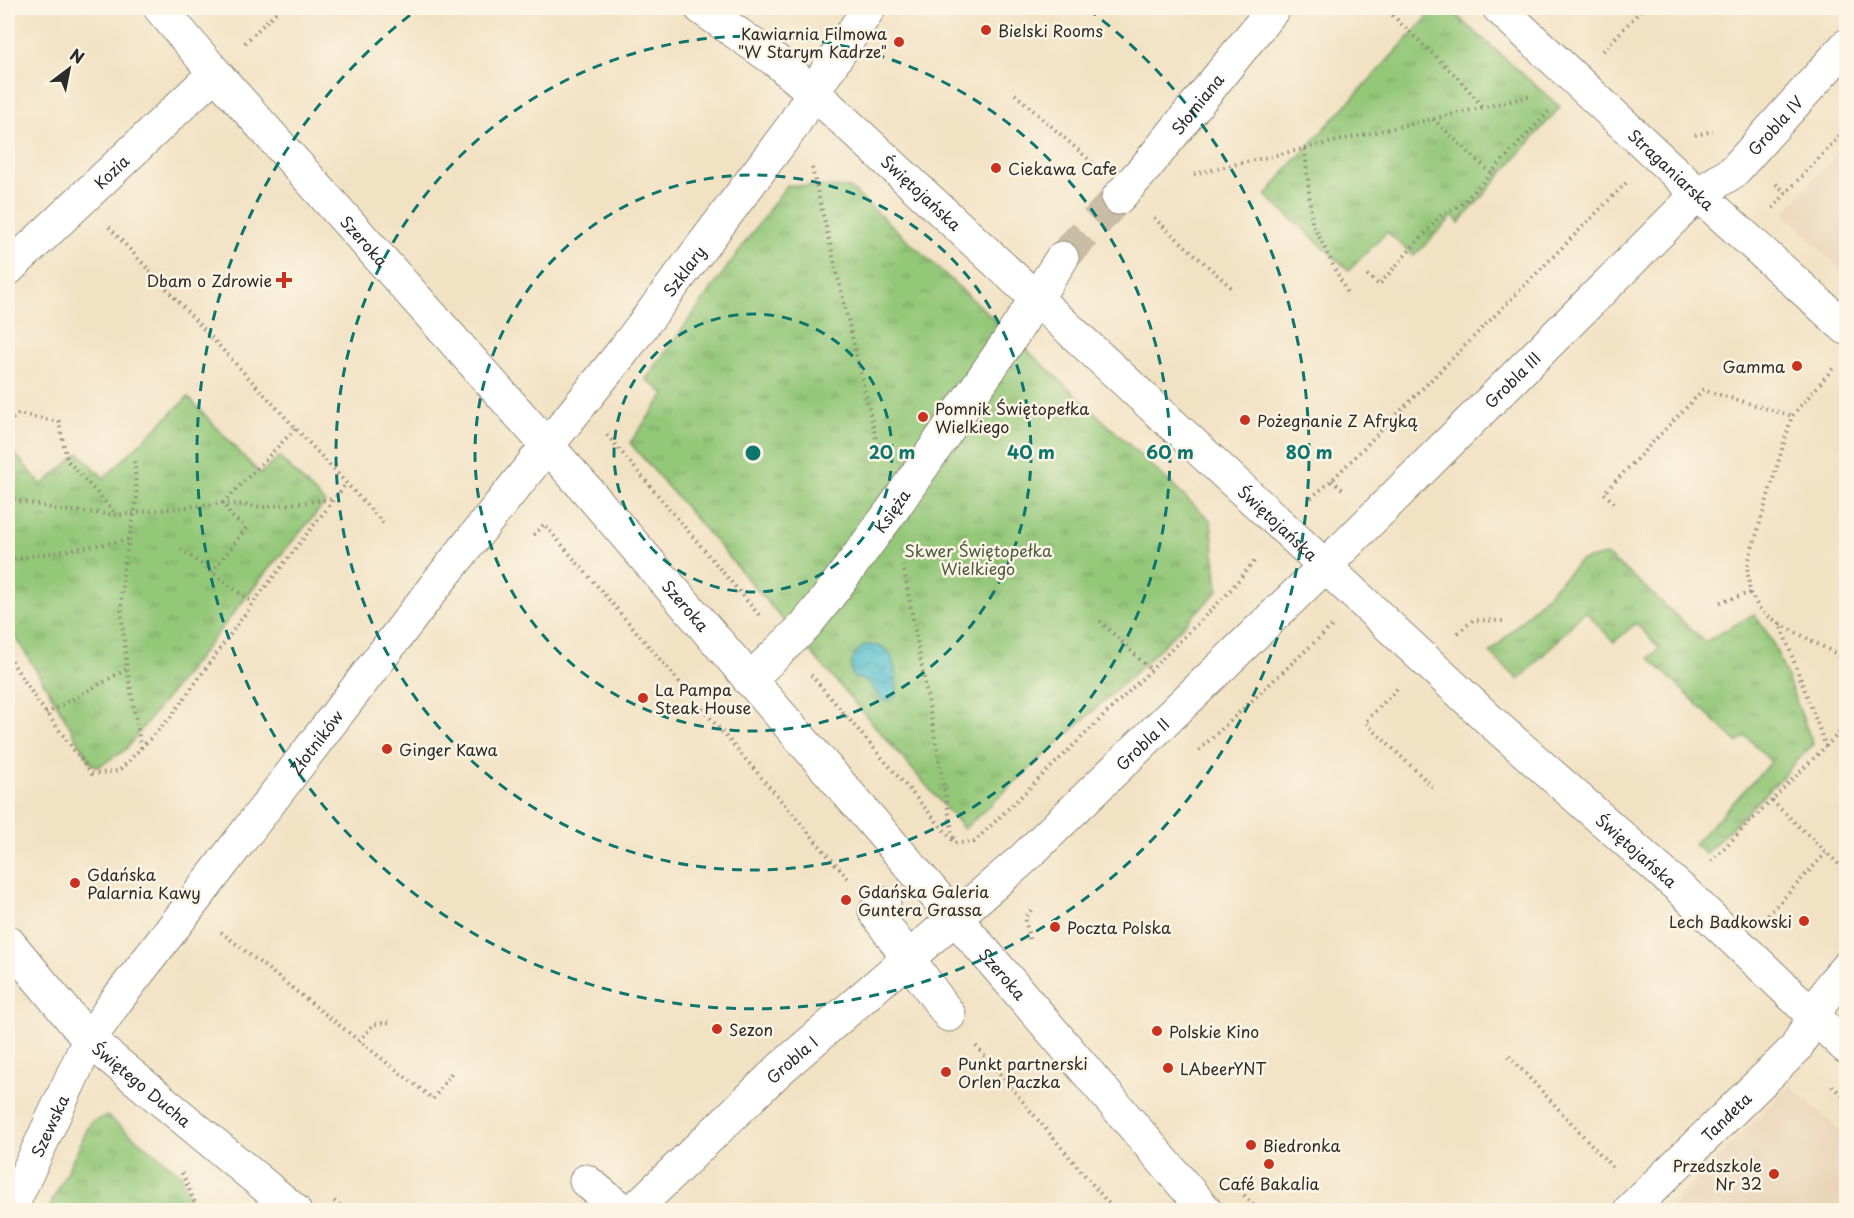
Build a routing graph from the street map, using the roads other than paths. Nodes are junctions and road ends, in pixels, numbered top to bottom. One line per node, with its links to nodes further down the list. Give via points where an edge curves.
1 (160, 8): 7 (street, Szeroka)
2 (701, 8): 8 (street, Świętojańska)
3 (869, 8): 8 (street, Szklary)
4 (1275, 8): 10 (street, Słomiana)
5 (1499, 8): 9 (street, Straganiarska)
6 (1846, 46): 9 (street, Grobla IV, via 1733,172)
7 (215, 73): 12 (street, Kozia); 15 (street, Szeroka)
8 (813, 92): 13 (street, Świętojańska); 15 (street, Szklary, via 792,127)
9 (1698, 194): 14 (street, Straganiarska); 16 (street, Grobla III)
10 (1118, 198)
11 (1062, 258): 13 (street)
12 (8, 269)
13 (1037, 298): 16 (street, Świętojańska); 17 (street, Księża, via 825,601 786,646)
14 (1846, 328)
15 (548, 446): 17 (street, Szeroka); 25 (street, Złotników, via 439,581)
16 (1325, 566): 19 (street, Grobla II, via 1023,859); 24 (street, Świętojańska, via 1496,726 1683,891)
17 (749, 680): 19 (street, Szeroka)
18 (879, 908): 21 (street)
19 (955, 918): 21 (street, Grobla I); 32 (street, Szeroka)
20 (8, 942): 25 (street, Świętego Ducha)
21 (914, 953): 23 (street); 31 (street, Grobla I, via 780,1069)
22 (1846, 968): 24 (street, Tandeta)
23 (957, 1014)
24 (1814, 1016): 26 (street, Świętojańska); 33 (street, Tandeta, via 1796,1047)
25 (89, 1040): 28 (street, Szewska); 29 (street, Świętego Ducha)
26 (1846, 1047)
27 (586, 1181): 30 (street)
28 (10, 1210)
29 (294, 1210)
30 (622, 1210)
31 (634, 1210)
32 (1204, 1210)
33 (1630, 1210)

